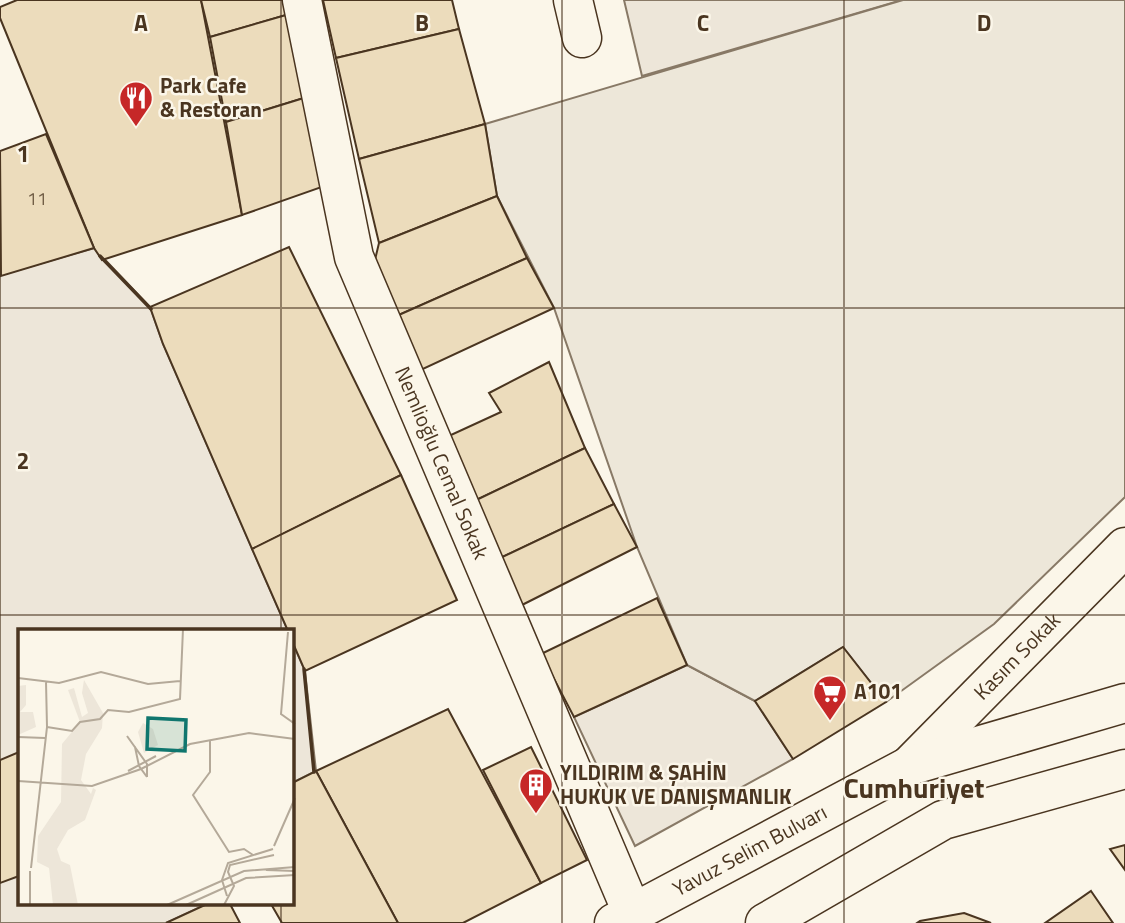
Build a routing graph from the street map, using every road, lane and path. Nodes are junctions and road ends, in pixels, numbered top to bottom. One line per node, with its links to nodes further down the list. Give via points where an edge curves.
1 (302, 0): 8 (street, Nemlioğlu Cemal Sokak, via 354,257)
2 (573, 0): 3 (street)
3 (582, 38)
4 (1125, 547): 6 (street, Kasım Sokak)
5 (1125, 703): 6 (street, Yavuz Selim Bulvarı)
6 (909, 766): 8 (street, Yavuz Selim Bulvarı)
7 (1125, 769): 9 (street, via 943,820)
8 (623, 917)
9 (765, 923)

